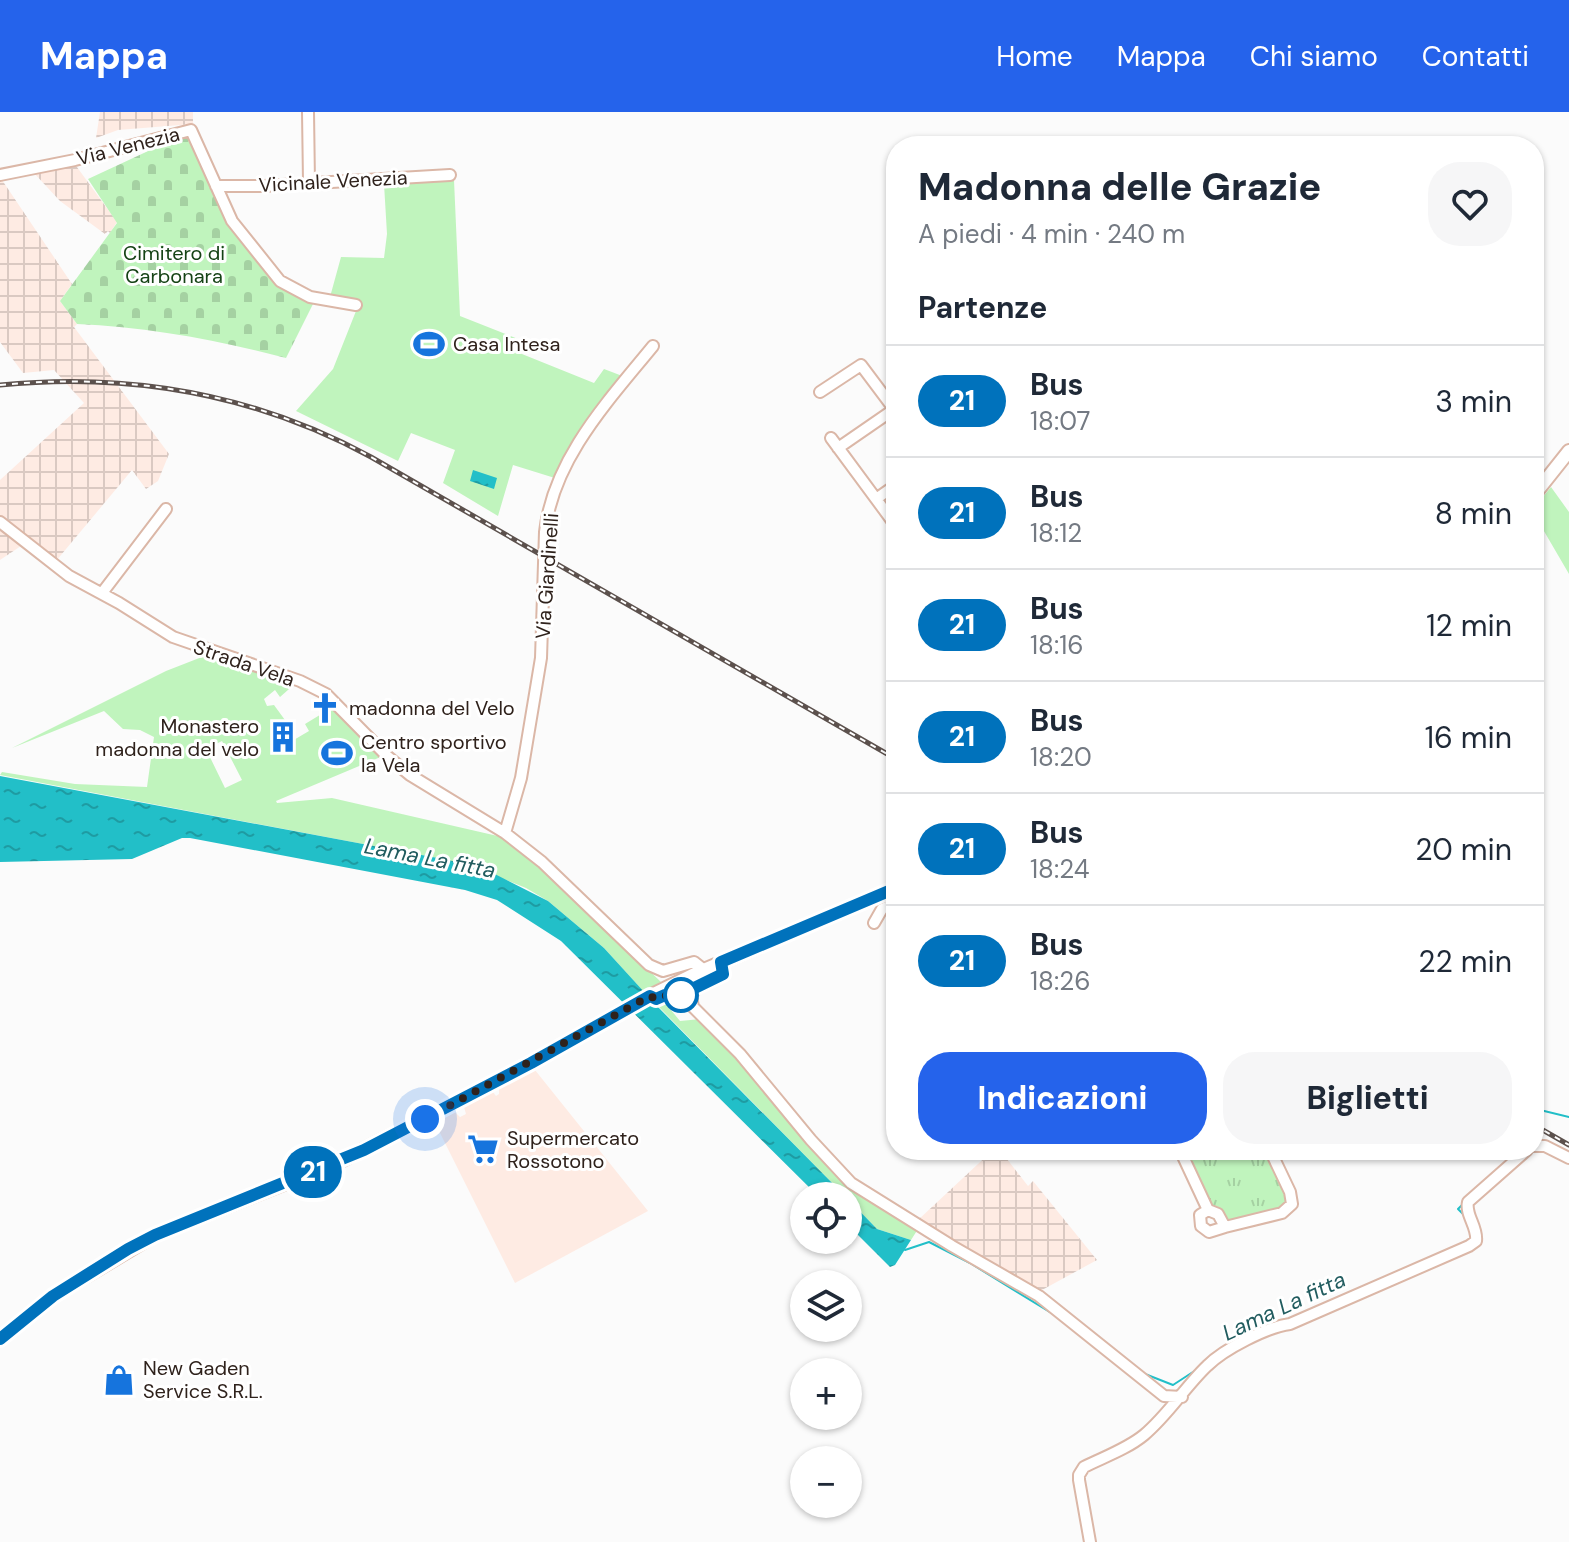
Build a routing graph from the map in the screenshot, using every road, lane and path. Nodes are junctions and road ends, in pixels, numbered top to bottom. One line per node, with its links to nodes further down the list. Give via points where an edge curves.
1 (308, 112): 4 (street)
2 (0, 175): 5 (street, Via Venezia, via 191,130)
3 (450, 175): 4 (street, Vicinale Venezia)
4 (309, 182): 5 (street, Vicinale Venezia)
5 (216, 186): 6 (street, Via Venezia, via 232,221 280,281 310,297)
6 (356, 305)
7 (653, 346): 21 (street, Via Giardinelli, via 585,432 548,512 541,658 521,778)
8 (820, 392): 9 (street, via 861,365)
9 (886, 397)
10 (886, 414): 12 (street)
11 (831, 438): 12 (street)
12 (838, 448): 16 (street)
13 (1569, 451): 14 (main road)
14 (1544, 482)
15 (886, 492): 16 (street)
16 (876, 499): 18 (street)
17 (166, 509): 20 (street)
18 (886, 512)
19 (0, 522): 20 (street, Strada Vela, via 69,576)
20 (102, 593): 21 (street, Strada Vela, via 186,643 326,694 410,775)
21 (505, 833): 26 (street, Strada Vela, via 649,965 663,971 694,962)
22 (886, 892): 25 (main road)
23 (886, 907): 24 (street)
24 (874, 923)
25 (721, 962): 26 (main road); 27 (street, via 723,974)
26 (704, 970): 28 (main road)
27 (696, 988): 28 (street, via 676,997); 37 (street, via 693,1007 851,1183 1039,1296)
28 (650, 996): 36 (main road, via 364,1150 128,1249 53,1296)
29 (1544, 1146): 30 (street)
30 (1569, 1158)
31 (1185, 1160): 34 (street)
32 (1275, 1160): 35 (street, via 1292,1204 1282,1213)
33 (1516, 1160): 38 (street, via 1468,1202 1477,1236 1469,1246 1244,1342 1206,1366)
34 (1208, 1210): 35 (street, via 1218,1214); 35 (street, via 1200,1215 1201,1226 1209,1232)
35 (1225, 1227)
36 (0, 1339)
37 (1160, 1392): 38 (street); 39 (street)
38 (1182, 1397): 39 (street)
39 (1162, 1416): 40 (street, via 1140,1438 1081,1470)
40 (1090, 1542)

